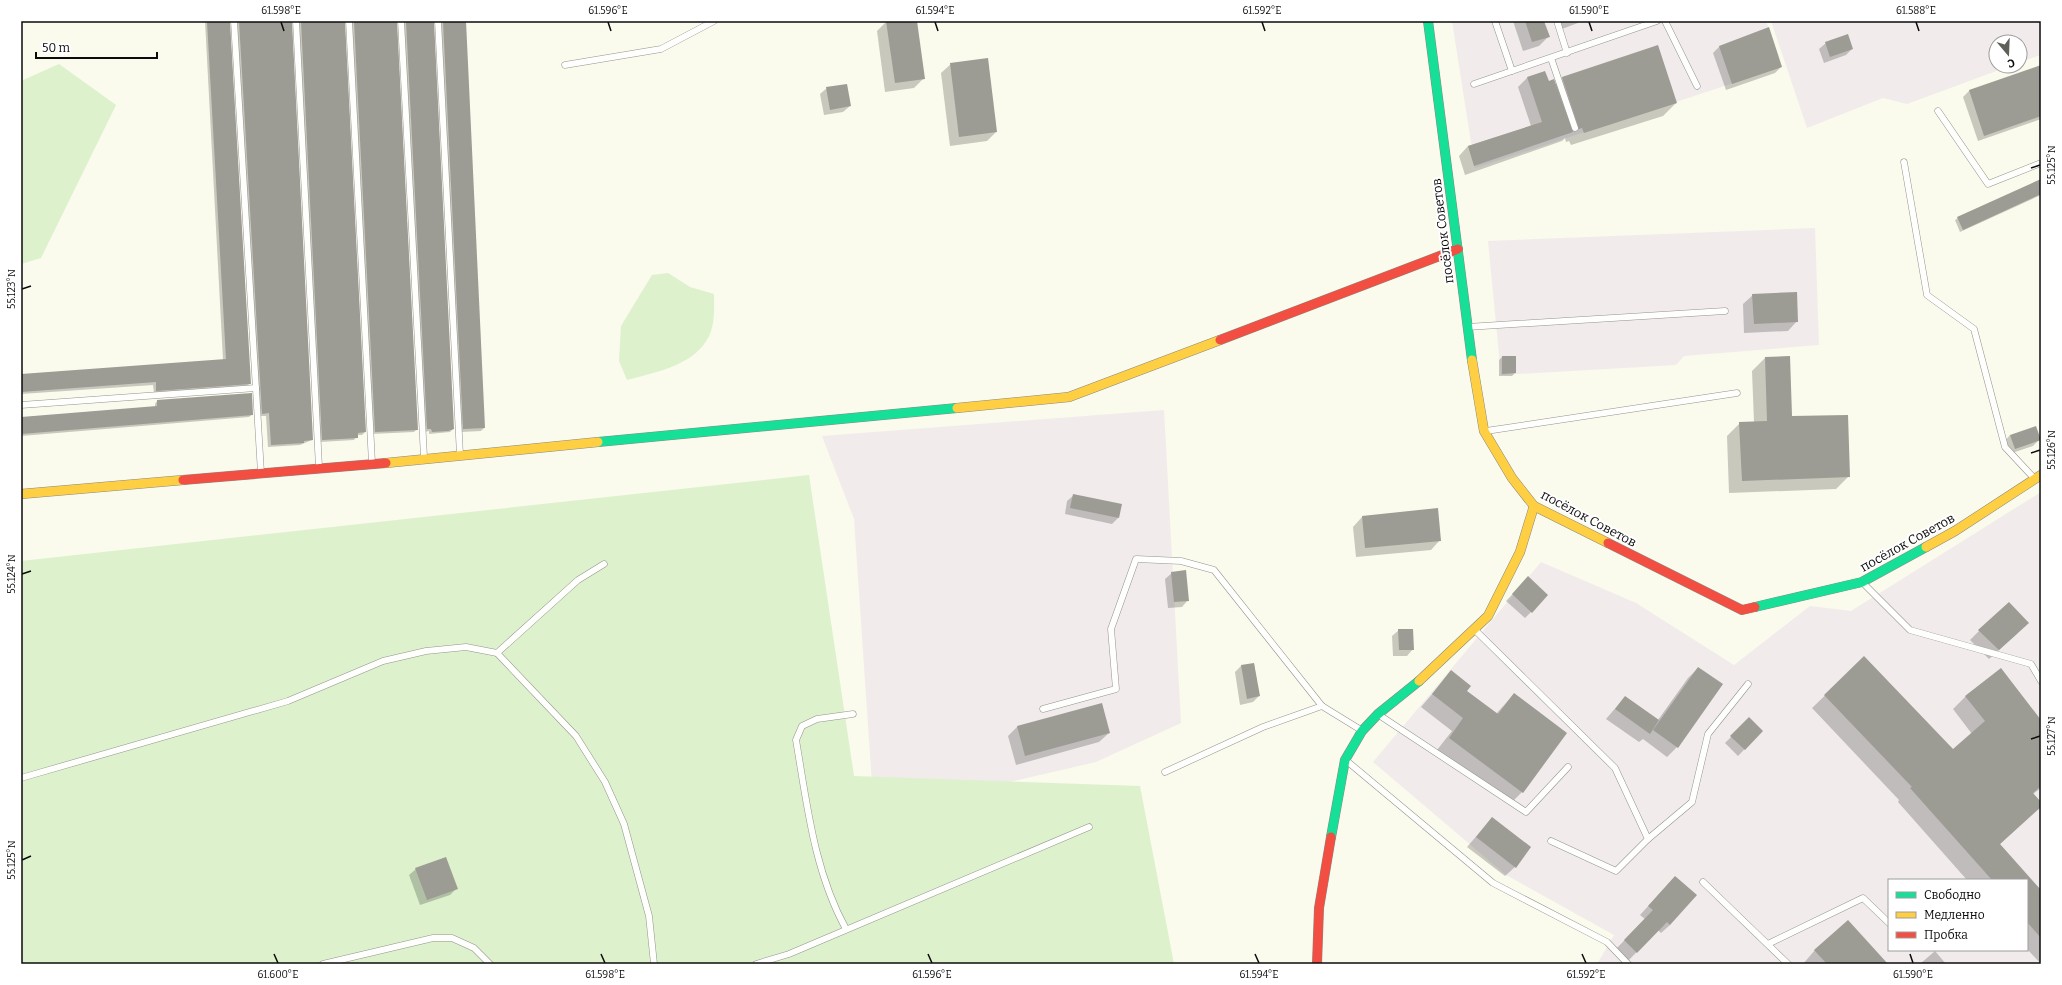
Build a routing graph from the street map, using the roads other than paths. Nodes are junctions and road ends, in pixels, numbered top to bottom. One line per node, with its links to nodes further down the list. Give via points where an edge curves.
1 (234, 21): 25 (lane)
2 (296, 21): 32 (lane)
3 (349, 21): 31 (lane)
4 (401, 21): 30 (lane)
5 (438, 21): 29 (lane)
6 (714, 21): 14 (lane, via 661,49)
7 (1428, 21): 22 (street, посёлок Советов)
8 (1495, 21): 15 (lane)
9 (1557, 21): 12 (lane)
10 (1657, 21): 12 (lane)
11 (1665, 21): 17 (lane)
12 (1567, 53): 13 (lane)
13 (1551, 58): 15 (lane); 19 (lane)
14 (565, 65)
15 (1512, 71): 16 (lane)
16 (1474, 84)
17 (1697, 86)
18 (1938, 111): 21 (lane, via 1988,184)
19 (1575, 128)
20 (1904, 162): 34 (lane, via 1927,296 1974,329 2005,447)
21 (2041, 163)
22 (1458, 249): 24 (street, посёлок Советов); 29 (street, via 1070,397)
23 (1725, 311): 24 (lane)
24 (1466, 327): 28 (street, посёлок Советов)
25 (256, 388): 27 (lane); 33 (lane)
26 (1737, 393): 28 (lane)
27 (21, 405)
28 (1484, 432): 36 (street, посёлок Советов, via 1512,478)
29 (460, 456): 30 (street)
30 (424, 459): 31 (street)
31 (372, 464): 32 (street)
32 (320, 469): 33 (street)
33 (261, 474): 35 (street)
34 (2038, 478): 38 (street, посёлок Советов, via 1955,531)
35 (21, 494)
36 (1534, 506): 38 (street, посёлок Советов, via 1742,610); 39 (street, via 1520,552 1488,616)
37 (604, 564): 40 (lane, via 578,580)
38 (1862, 582): 41 (lane, via 1910,630 2031,664)
39 (1474, 629): 46 (street, via 1426,675); 53 (lane, via 1615,768)
40 (497, 653): 51 (lane, via 466,647 426,651 383,662 288,701); 61 (lane, via 576,736 605,782 624,824 649,916)
41 (2041, 681)
42 (1748, 684): 53 (lane, via 1708,734 1692,802)
43 (1322, 706): 44 (lane, via 1214,570 1180,561 1136,559 1111,629 1116,689); 47 (lane); 50 (lane, via 1263,727)
44 (1043, 709)
45 (853, 714): 57 (lane, via 817,719 802,726 796,740 814,846 834,907)
46 (1378, 714): 47 (street); 49 (lane, via 1526,812)
47 (1362, 731): 48 (street)
48 (1345, 760): 63 (street, via 1319,908); 64 (lane, via 1493,883 1607,942)
49 (1568, 767)
50 (1165, 772)
51 (21, 778)
52 (1089, 827): 57 (lane)
53 (1648, 839): 54 (lane, via 1616,871)
54 (1551, 841)
55 (1703, 882): 58 (lane)
56 (1888, 922): 58 (lane, via 1863,898)
57 (846, 929): 62 (lane, via 789,954)
58 (1768, 944): 65 (lane)
59 (323, 964): 60 (lane, via 433,938 452,938 474,948)
60 (490, 964)
61 (654, 964)
62 (756, 964)
63 (1317, 964)
64 (1628, 964)
65 (1788, 964)

